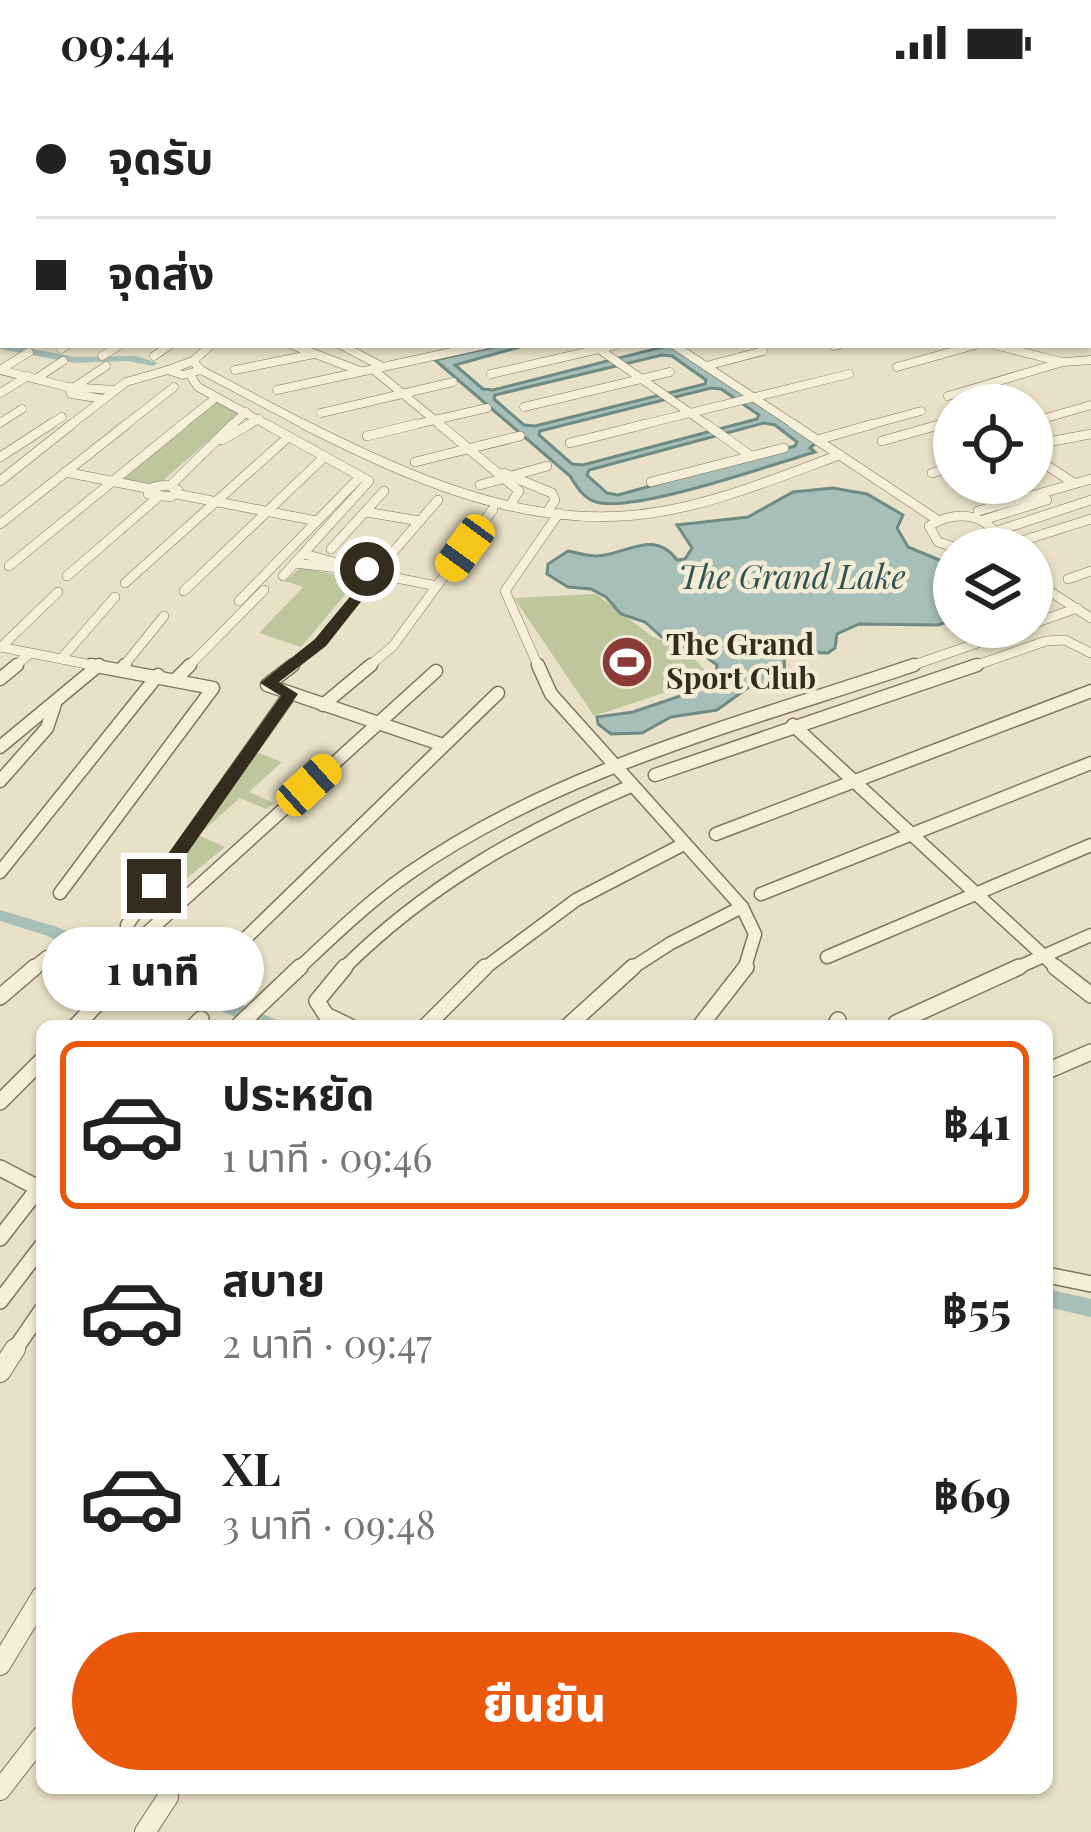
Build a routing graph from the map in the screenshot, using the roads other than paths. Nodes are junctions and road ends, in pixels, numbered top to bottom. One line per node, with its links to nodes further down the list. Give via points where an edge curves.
1 (117, 348): 31 (street)
2 (166, 348): 15 (street)
3 (209, 348): 21 (street)
4 (299, 348): 14 (street)
5 (350, 348): 23 (street)
6 (471, 348): 23 (street)
7 (603, 348): 11 (street)
8 (679, 348): 19 (street)
9 (964, 348): 20 (street)
10 (1007, 348): 18 (street)
11 (599, 349): 25 (street); 28 (street)
12 (764, 351): 19 (street)
13 (29, 352): 27 (street, via 0,370)
14 (314, 354): 22 (street); 23 (street)
15 (154, 356)
16 (1091, 360): 18 (street)
17 (63, 362): 27 (street)
18 (1063, 362): 30 (street)
19 (706, 366): 38 (street)
20 (897, 367)
21 (194, 369): 33 (street, via 173,364); 45 (street, via 198,387); 87 (street, via 424,484)
22 (236, 370)
23 (373, 370): 34 (street); 36 (street)
24 (670, 372): 28 (street)
25 (491, 374)
26 (849, 374): 38 (street)
27 (33, 377): 31 (street); 35 (street)
28 (643, 380): 41 (street); 47 (street)
29 (453, 382): 36 (street)
30 (989, 384)
31 (72, 386): 33 (street); 37 (street, via 71,394)
32 (174, 387): 72 (street)
33 (115, 390): 37 (street)
34 (277, 390)
35 (0, 393)
36 (409, 393): 46 (street); 51 (street)
37 (104, 399): 75 (street)
38 (753, 399): 47 (street); 58 (street)
39 (213, 400): 76 (street)
40 (1091, 405): 48 (street)
41 (524, 406)
42 (487, 408): 51 (street)
43 (22, 409): 52 (street)
44 (921, 410): 58 (street)
45 (246, 412): 50 (street); 59 (street)
46 (321, 413)
47 (691, 414): 62 (street); 66 (street)
48 (1053, 416)
49 (62, 417): 67 (street)
50 (259, 419): 59 (street); 103 (street, via 369,481)
51 (434, 420): 55 (street); 64 (street)
52 (0, 422)
53 (933, 427): 60 (street)
54 (1091, 434): 61 (street)
55 (367, 436)
56 (520, 436): 64 (street)
57 (286, 440): 86 (street)
58 (817, 440): 65 (street)
59 (221, 441): 81 (street)
60 (882, 441)
61 (1053, 441)
62 (570, 443)
63 (784, 448): 66 (street)
64 (468, 449): 69 (street); 73 (street)
65 (839, 455): 91 (street, via 655,512); 95 (street)
66 (751, 456): 77 (street)
67 (0, 457)
68 (322, 459): 89 (street)
69 (415, 462)
70 (547, 466): 73 (street)
71 (1053, 470): 78 (street)
72 (65, 472): 76 (street); 97 (street)
73 (507, 475): 80 (street); 87 (street, via 520,493); 91 (street, via 551,493)
74 (359, 478): 96 (street)
75 (1, 480)
76 (112, 482): 83 (street); 107 (street)
77 (651, 482)
78 (1074, 483): 79 (street); 92 (street)
79 (1091, 483): 92 (street)
80 (480, 485)
81 (173, 489): 83 (street); 86 (street)
82 (384, 491): 90 (street)
83 (154, 494): 108 (street)
84 (438, 500): 94 (street)
85 (1091, 500): 99 (street)
86 (216, 502): 89 (street); 111 (street)
87 (511, 504): 91 (street)
88 (493, 509): 112 (street)
89 (267, 512): 96 (street); 114 (street)
90 (366, 512): 94 (street); 102 (street)
91 (553, 512): 145 (street, via 509,580 507,602 543,681)
92 (981, 516): 95 (street); 98 (street)
93 (1091, 519): 100 (street)
94 (420, 520): 104 (street)
95 (936, 520): 101 (street)
96 (317, 521): 118 (street)
97 (0, 524)
98 (994, 528)
99 (1006, 528)
100 (1053, 531)
101 (933, 537)
102 (331, 548)
103 (299, 559): 106 (street); 109 (street)
104 (383, 572): 106 (street); 112 (street)
105 (1091, 572): 110 (street)
106 (364, 573): 136 (street, via 320,643 268,683)
107 (4, 574)
108 (68, 576)
109 (283, 576)
110 (1068, 579)
111 (125, 583)
112 (437, 586): 138 (street, via 393,646)
113 (265, 590): 133 (street)
114 (184, 591)
115 (58, 592): 123 (street)
116 (1053, 593): 119 (street)
117 (115, 597): 127 (street)
118 (238, 601)
119 (1077, 608): 121 (street); 122 (street)
120 (164, 616): 129 (street)
121 (1053, 617)
122 (1091, 617)
123 (0, 647): 126 (street)
124 (966, 648): 139 (street)
125 (1091, 653): 141 (street, via 1046,641)
126 (28, 655): 127 (street); 132 (street)
127 (61, 659): 128 (street)
128 (99, 665): 129 (street); 137 (street)
129 (122, 669): 131 (street)
130 (436, 671): 140 (street)
131 (158, 676): 133 (street); 154 (street)
132 (0, 679)
133 (176, 679): 156 (street, via 213,688)
134 (1091, 691): 148 (street)
135 (498, 693): 142 (street)
136 (290, 694): 138 (street); 160 (street, via 127,925)
137 (55, 704): 143 (street); 147 (street, via 47,728)
138 (323, 705): 140 (street)
139 (781, 713): 141 (street); 145 (street)
140 (377, 723): 142 (street); 160 (street)
141 (796, 728): 146 (street); 148 (street)
142 (443, 746): 160 (street, via 218,965 198,967)
143 (0, 748)
144 (1091, 763): 151 (street)
145 (615, 767): 149 (street); 166 (street, via 529,802 444,850 345,925)
146 (655, 775)
147 (0, 781)
148 (855, 781): 150 (street); 151 (street)
149 (631, 786): 152 (street); 167 (street, via 483,853 416,900 322,991 317,1001)
150 (716, 834)
151 (914, 835): 155 (street); 157 (street)
152 (682, 845): 158 (street); 168 (street, via 536,923)
153 (1091, 845): 155 (street)
154 (0, 872)
155 (977, 892): 161 (street); 162 (street)
156 (60, 893)
157 (761, 894)
158 (742, 907): 169 (street, via 638,964); 170 (street, via 755,934 753,951)
159 (1091, 935): 161 (street)
160 (137, 940)
161 (1042, 957): 163 (street); 171 (street)
162 (826, 958)
163 (1091, 995)
164 (0, 997): 165 (street, via 47,957 106,977 110,992)
165 (82, 1020)
166 (244, 1020)
167 (336, 1020)
168 (432, 1020)
169 (575, 1020)
170 (704, 1020)
171 (903, 1020)
172 (1091, 1052): 174 (street)
173 (36, 1066): 175 (street)
174 (1053, 1068)
175 (0, 1102)
176 (0, 1168): 177 (street)
177 (36, 1183)
178 (36, 1184): 179 (street)
179 (0, 1238)
180 (36, 1254): 183 (street)
181 (1053, 1275): 182 (street)
182 (1091, 1284)
183 (0, 1301)
184 (36, 1319): 185 (street)
185 (0, 1372)
186 (36, 1606): 187 (street)
187 (0, 1665)
188 (36, 1744): 189 (street)
189 (0, 1790)
190 (168, 1798): 191 (street)
191 (145, 1832)

